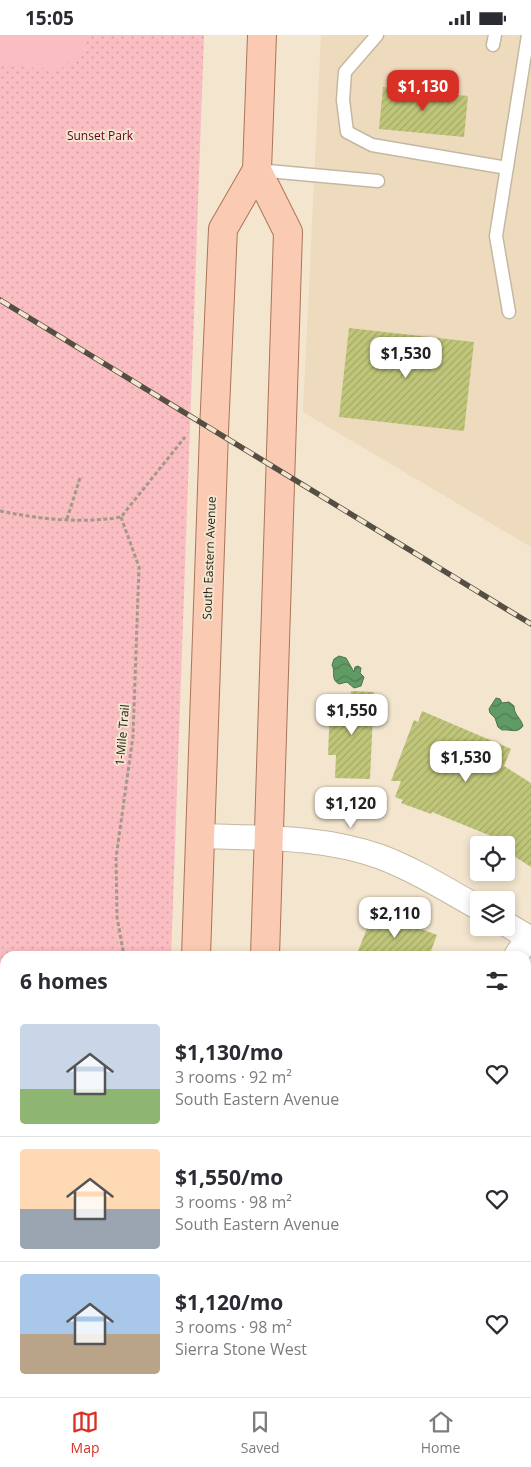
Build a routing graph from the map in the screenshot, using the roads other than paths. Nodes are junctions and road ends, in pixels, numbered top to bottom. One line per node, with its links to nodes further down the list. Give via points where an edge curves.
1 (262, 35): 5 (main road, South Eastern Avenue)
2 (377, 35): 4 (lane, via 346,72 343,100 347,132 372,145)
3 (528, 35): 4 (lane)
4 (507, 168): 7 (lane, via 496,236)
5 (257, 170): 6 (lane); 8 (main road, South Eastern Avenue, via 223,229); 9 (main road, South Eastern Avenue, via 288,232)
6 (378, 181)
7 (509, 312)
8 (199, 836): 9 (street); 13 (main road, South Eastern Avenue)
9 (269, 838): 10 (street, via 304,840 380,857 428,879); 14 (main road, South Eastern Avenue)
10 (470, 904)
11 (515, 933): 12 (street)
12 (525, 944)
13 (196, 951)
14 (265, 951)

